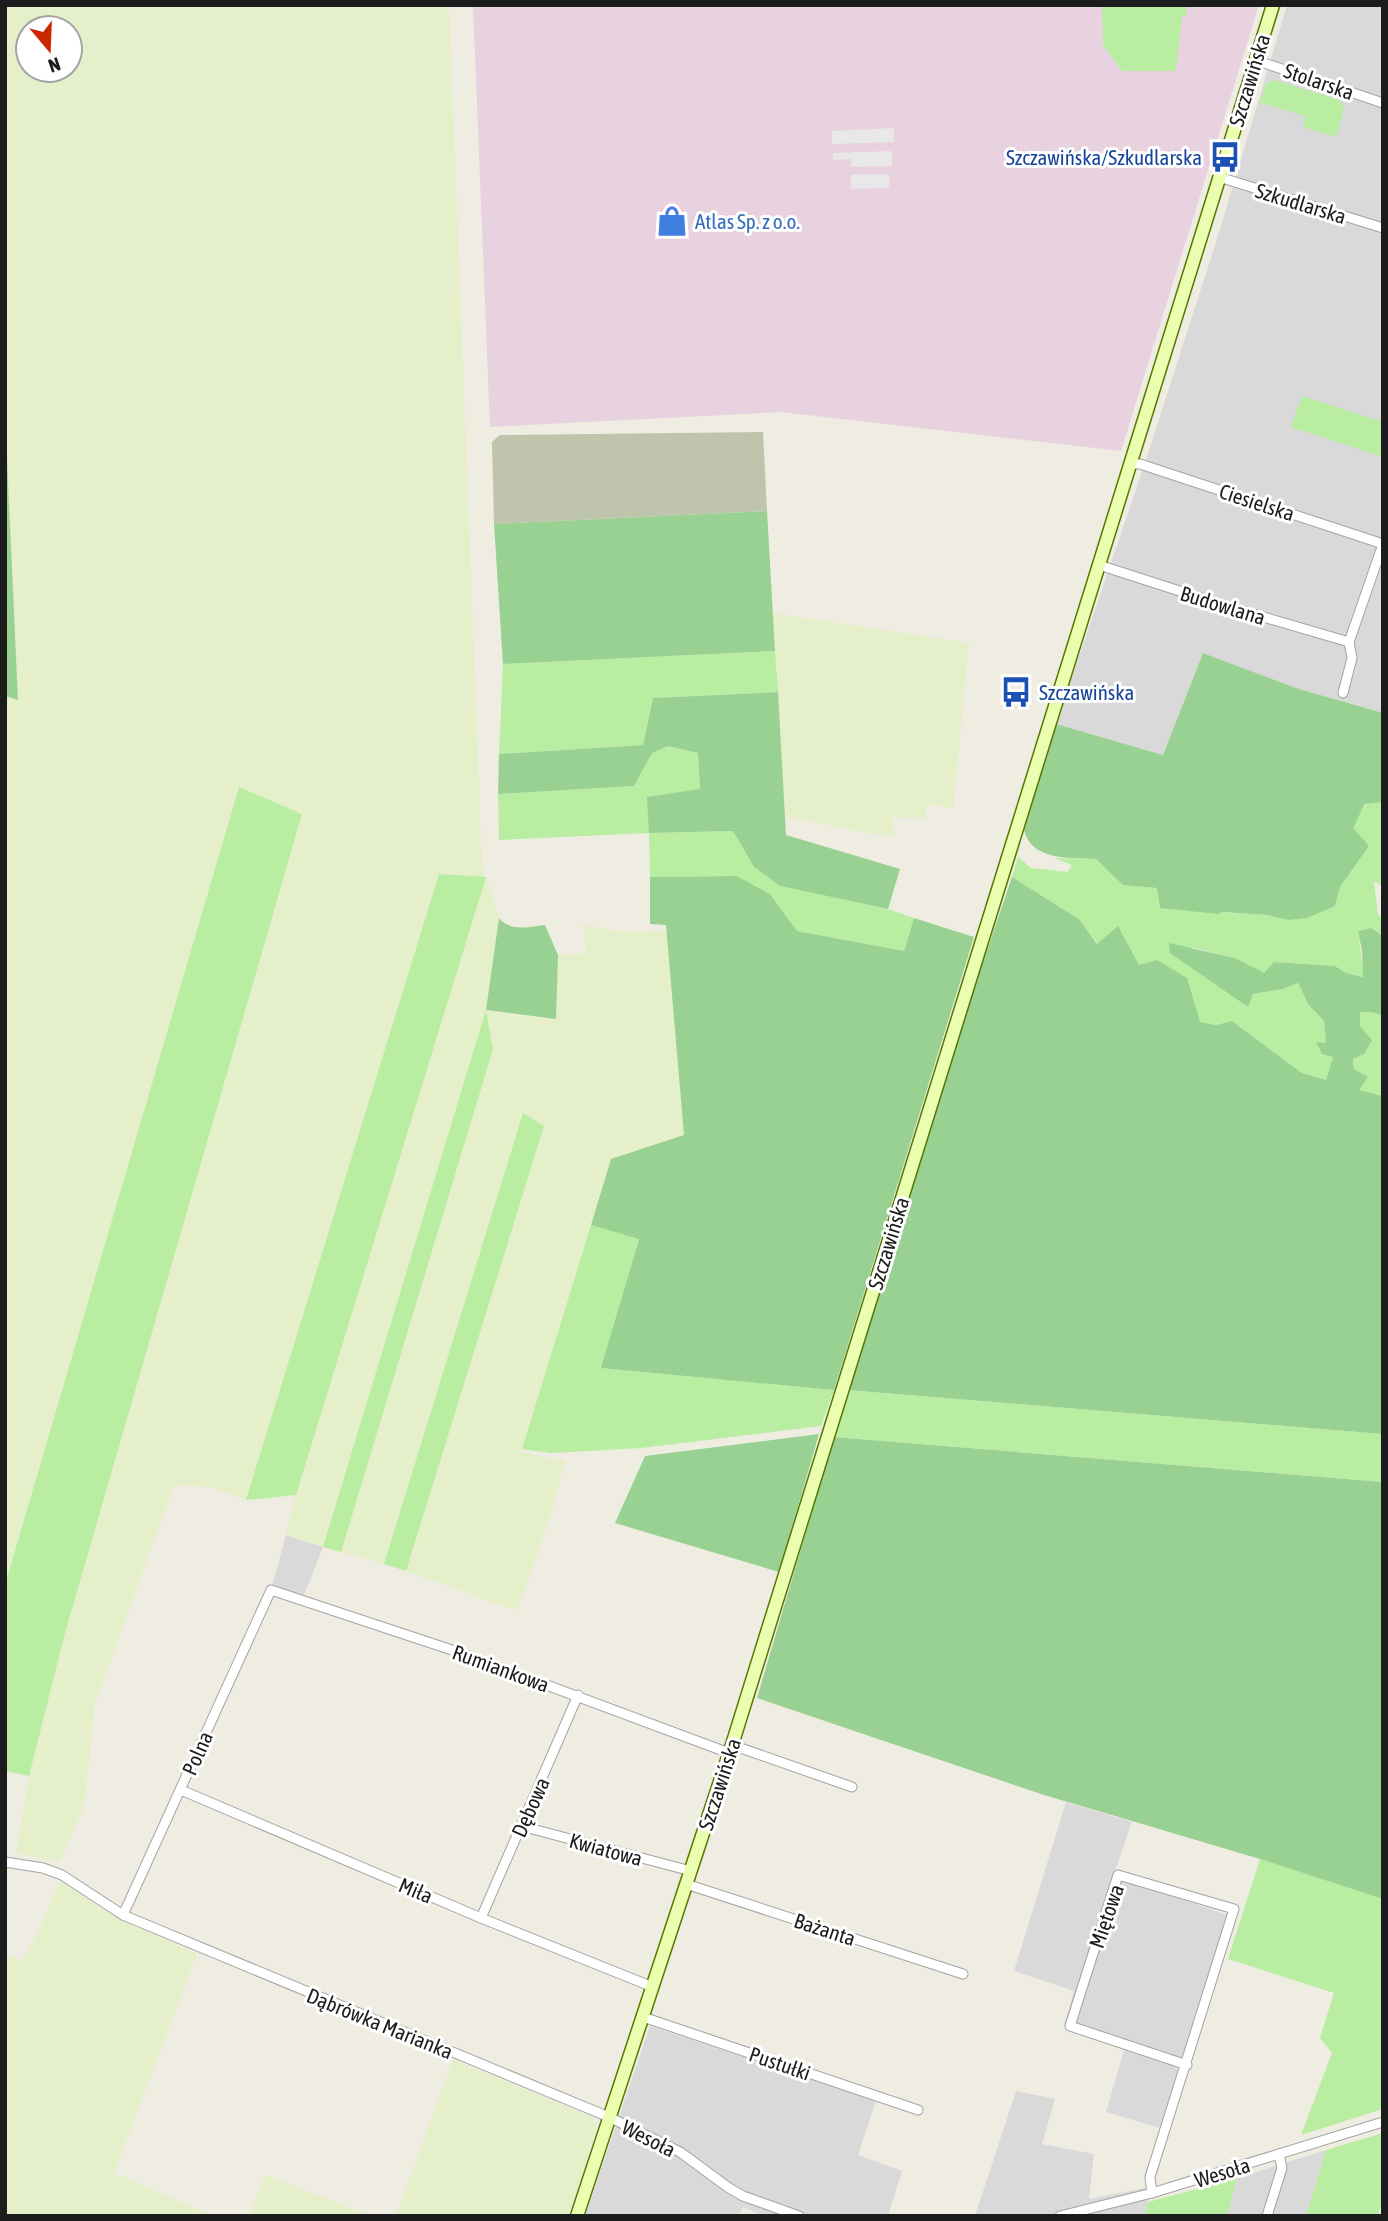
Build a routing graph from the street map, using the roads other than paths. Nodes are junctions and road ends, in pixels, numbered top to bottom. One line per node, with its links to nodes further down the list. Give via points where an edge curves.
1 (1273, 5): 2 (street, Szczawińska)
2 (1255, 60): 3 (street, Stolarska); 4 (street, Szczawińska)
3 (1383, 103)
4 (1219, 177): 5 (street, Szkudlarska); 6 (street, Szczawińska)
5 (1383, 228)
6 (1130, 464): 7 (street, Ciesielska); 8 (street, Szczawińska)
7 (1383, 544): 9 (street)
8 (1099, 565): 9 (street, Budowlana); 13 (street, Szczawińska)
9 (1349, 642): 10 (street, via 1352,658)
10 (1343, 693)
11 (271, 1590): 12 (street, Rumiankowa); 15 (street, Polna)
12 (578, 1695): 13 (street, Rumiankowa); 16 (street, Dębowa)
13 (731, 1749): 14 (street, Rumiankowa); 18 (street, Szczawińska)
14 (852, 1787)
15 (181, 1790): 19 (street, Polna); 20 (street, Miła)
16 (521, 1826): 18 (street, Kwiatowa); 20 (street, Dębowa)
17 (5, 1862): 19 (street, Dąbrówka Marianka, via 62,1875)
18 (689, 1878): 21 (street, Bażanta); 22 (street, Szczawińska)
19 (123, 1915): 26 (street, Dąbrówka Marianka)
20 (481, 1918): 22 (street, Miła)
21 (963, 1974)
22 (653, 1987): 23 (street, Szczawińska)
23 (643, 2017): 25 (street, Pustułki); 26 (street, Szczawińska)
24 (1187, 2065): 24 (street, Miętowa, via 1234,1909 1118,1875 1069,2026); 29 (street, Miętowa, via 1150,2177)
25 (918, 2110)
26 (610, 2118): 30 (street); 31 (street, Wesoła, via 680,2152 744,2196)
27 (1383, 2122): 28 (street, Wesoła)
28 (1279, 2154): 29 (street, Wesoła); 33 (street, via 1282,2168)
29 (1152, 2193): 32 (street, Wesoła)
30 (577, 2216)
31 (799, 2216)
32 (1060, 2216)
33 (1267, 2216)

